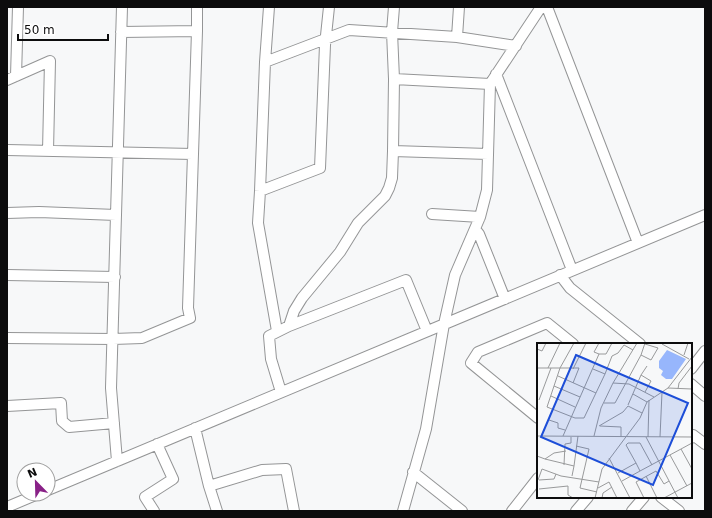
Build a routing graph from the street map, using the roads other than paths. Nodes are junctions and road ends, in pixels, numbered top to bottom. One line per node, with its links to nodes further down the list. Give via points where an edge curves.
1 (18, 7): 18 (street)
2 (122, 7): 11 (street)
3 (197, 7): 10 (street)
4 (269, 7): 16 (street)
5 (329, 7): 14 (street)
6 (394, 7): 12 (street)
7 (459, 7): 13 (street)
8 (542, 7): 15 (street)
9 (547, 7): 34 (street)
10 (197, 31): 11 (street); 25 (street)
11 (122, 32): 24 (street)
12 (392, 32): 13 (street); 14 (street, via 349,30); 19 (street)
13 (457, 37): 15 (street)
14 (326, 39): 16 (street); 27 (street, via 320,168)
15 (516, 46): 17 (street)
16 (265, 62): 27 (street)
17 (496, 74): 20 (street); 35 (street)
18 (11, 78): 22 (street, via 50,61)
19 (394, 80): 20 (street); 23 (street)
20 (490, 84): 26 (street)
21 (7, 150): 22 (street)
22 (48, 151): 24 (street)
23 (394, 151): 26 (street); 41 (street, via 392,178 385,196 358,223 340,252 302,298)
24 (118, 152): 25 (street); 30 (street)
25 (193, 154): 45 (street, via 188,308 190,318 142,338)
26 (488, 154): 32 (street, via 487,190)
27 (260, 191): 42 (street, via 258,223)
28 (7, 213): 30 (street)
29 (432, 214): 32 (street)
30 (116, 215): 38 (street)
31 (705, 215): 34 (street)
32 (480, 216): 33 (street)
33 (475, 229): 39 (street); 40 (street, via 455,275)
34 (638, 243): 35 (street)
35 (572, 270): 37 (street)
36 (7, 275): 38 (street)
37 (560, 275): 39 (street); 47 (street, via 570,288)
38 (115, 277): 45 (street)
39 (505, 298): 40 (street)
40 (444, 324): 43 (street); 61 (street, via 426,429)
41 (289, 326): 42 (street); 43 (street, via 406,280)
42 (277, 331): 51 (street, via 269,336 271,359)
43 (427, 331): 51 (street)
44 (7, 338): 45 (street)
45 (112, 339): 55 (street, via 111,388)
46 (572, 343): 54 (street, via 547,323 478,352 471,363)
47 (639, 343)
48 (705, 351): 49 (street)
49 (692, 368)
50 (692, 385): 52 (street)
51 (281, 392): 56 (street)
52 (705, 396)
53 (7, 406): 55 (street, via 61,403 62,421 69,427)
54 (537, 417)
55 (114, 423): 60 (street)
56 (195, 428): 58 (street); 63 (street)
57 (692, 436): 59 (street)
58 (157, 444): 60 (street); 70 (street, via 173,479 146,498)
59 (705, 444)
60 (117, 461): 64 (street)
61 (413, 472): 73 (street); 74 (street)
62 (537, 479): 75 (street)
63 (209, 486): 71 (street); 72 (street, via 262,470 286,469)
64 (56, 487)
65 (587, 498): 76 (street)
66 (643, 498): 77 (street)
67 (662, 498): 78 (street)
68 (19, 502): 69 (street)
69 (7, 507)
70 (154, 511)
71 (217, 511)
72 (294, 511)
73 (403, 511)
74 (462, 511)
75 (512, 511)
76 (576, 511)
77 (632, 511)
78 (679, 511)

